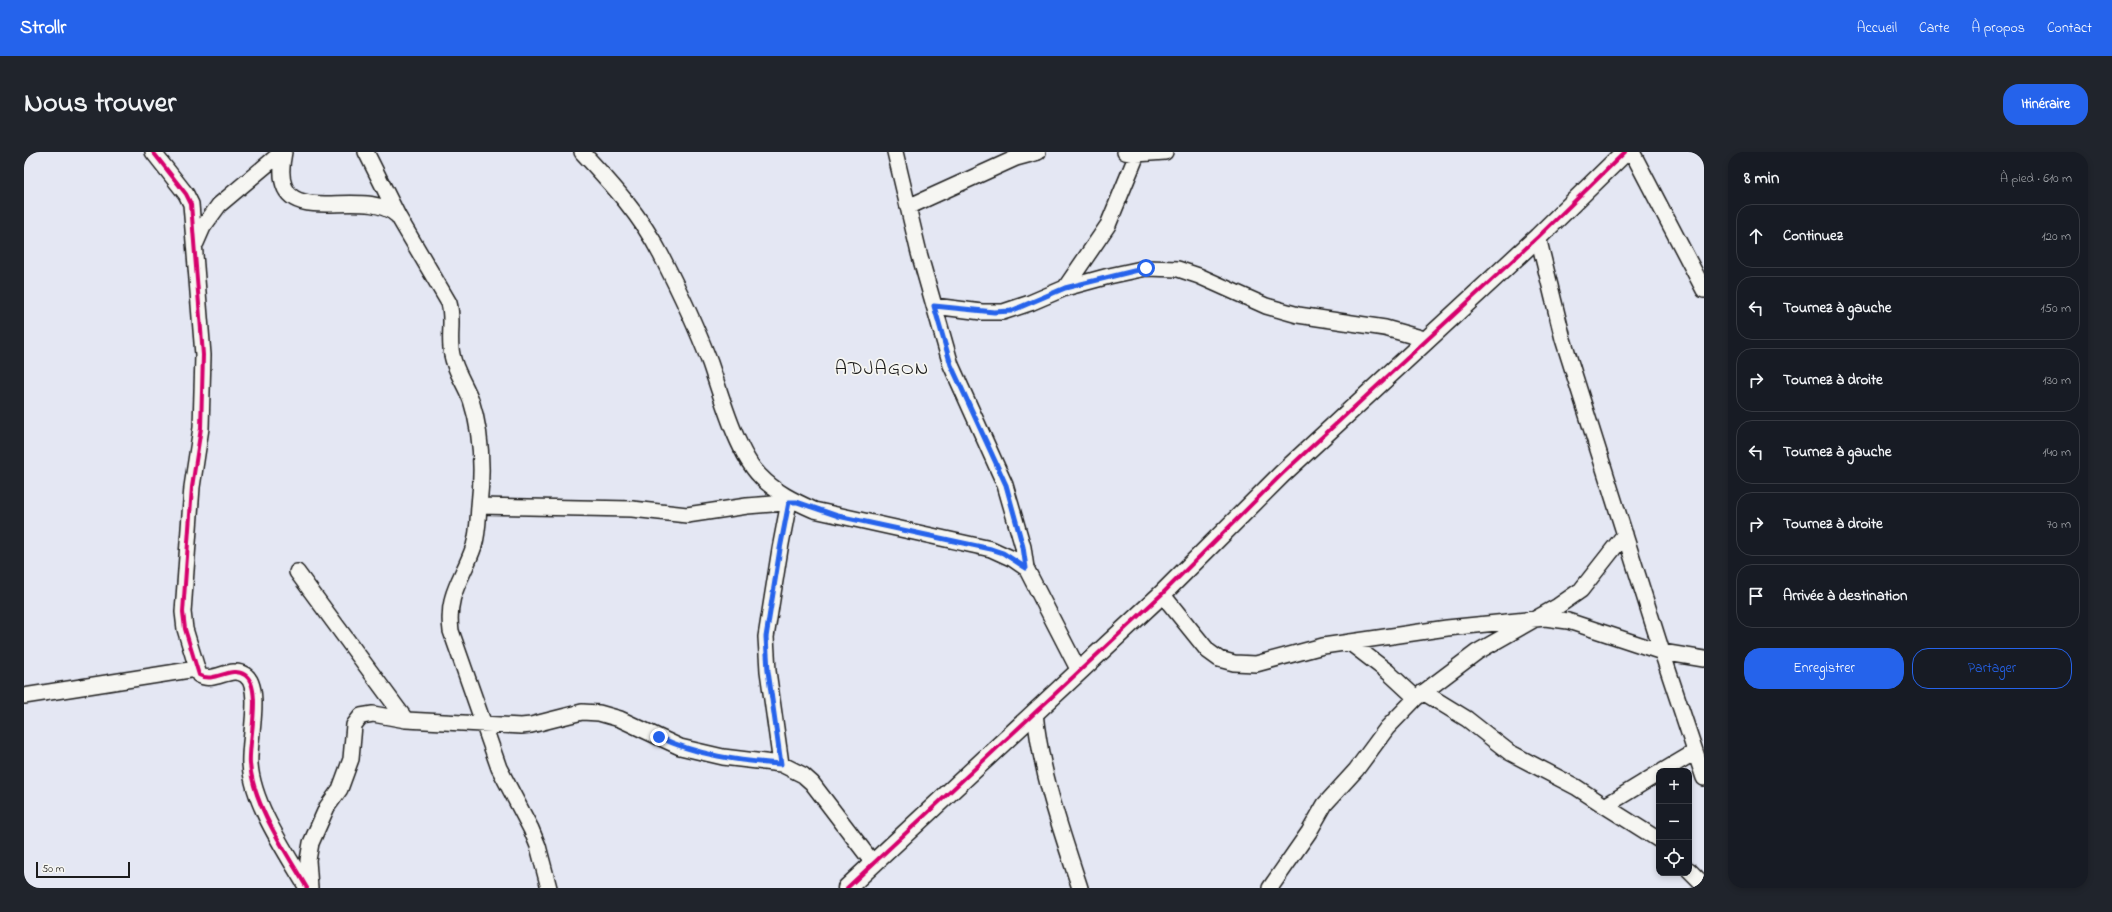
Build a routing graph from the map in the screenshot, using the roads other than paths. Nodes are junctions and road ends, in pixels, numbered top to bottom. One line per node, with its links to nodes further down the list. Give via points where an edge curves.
1 (153, 152): 14 (street, via 189,199)
2 (283, 152): 12 (street, via 284,182 296,201 319,204 369,204 391,209); 14 (street, via 216,208)
3 (366, 152): 12 (street)
4 (582, 152): 19 (street, via 636,212 661,254 683,300 750,464 760,476)
5 (895, 152): 11 (street)
6 (1038, 152): 11 (street, via 1016,158)
7 (1165, 152): 10 (street)
8 (1625, 152): 13 (street)
9 (1632, 152): 16 (street)
10 (1133, 153): 15 (street, via 1108,225)
11 (908, 207): 17 (street, via 918,253)
12 (398, 216): 20 (street, via 449,303 452,315 452,354 470,400 480,436 482,484)
13 (1538, 237): 18 (street); 21 (street, via 1563,339)
14 (194, 246): 29 (street, via 203,355 201,428 192,487 183,612)
15 (1065, 288): 17 (street, via 1011,311 982,312); 18 (street, via 1146,268 1178,270 1198,276 1266,306 1298,314 1385,328)
16 (1704, 290)
17 (934, 306): 22 (street, via 951,365 1006,485 1023,547)
18 (1428, 340): 24 (street, via 1282,474)
19 (793, 502): 20 (street, via 687,515 632,509); 22 (street, via 838,516 991,549 1003,553); 37 (street, via 780,549 766,637 768,671)
20 (479, 506): 35 (street, via 474,545 457,582 449,614 451,631)
21 (1625, 534): 25 (street, via 1581,590); 27 (street)
22 (1026, 568): 30 (street)
23 (297, 572): 34 (street)
24 (1162, 594): 26 (street, via 1208,651 1219,659 1234,663 1256,664 1323,646); 30 (street)
25 (1533, 619): 26 (street); 27 (street, via 1568,621); 31 (street, via 1477,652)
26 (1349, 642): 31 (street)
27 (1662, 652): 28 (street); 36 (street)
28 (1704, 659)
29 (196, 670): 32 (street); 46 (street, via 206,679 231,672 246,675 251,681 255,699 249,747 254,784 282,845)
30 (1079, 671): 33 (street)
31 (1419, 695): 41 (street, via 1467,719 1509,752 1576,787); 51 (street, via 1387,728 1356,770 1325,804)
32 (24, 696)
33 (1035, 713): 43 (street); 50 (street, via 1038,747 1048,788)
34 (406, 720): 35 (street); 47 (street, via 373,714 362,716 354,725 351,759 340,789 327,807 311,843 308,860)
35 (483, 723): 37 (street, via 532,725 582,712 599,713 620,719 680,747 723,757); 48 (street, via 499,768 534,834)
36 (1695, 752): 38 (street); 40 (street)
37 (781, 764): 43 (street, via 803,775 812,783)
38 (1668, 768)
39 (1656, 775): 41 (street)
40 (1704, 778)
41 (1605, 806): 42 (street)
42 (1656, 838)
43 (873, 863): 49 (street)
44 (1692, 873): 45 (street)
45 (1704, 885)
46 (307, 888)
47 (310, 888)
48 (549, 888)
49 (847, 888)
50 (1080, 888)
51 (1270, 888)

